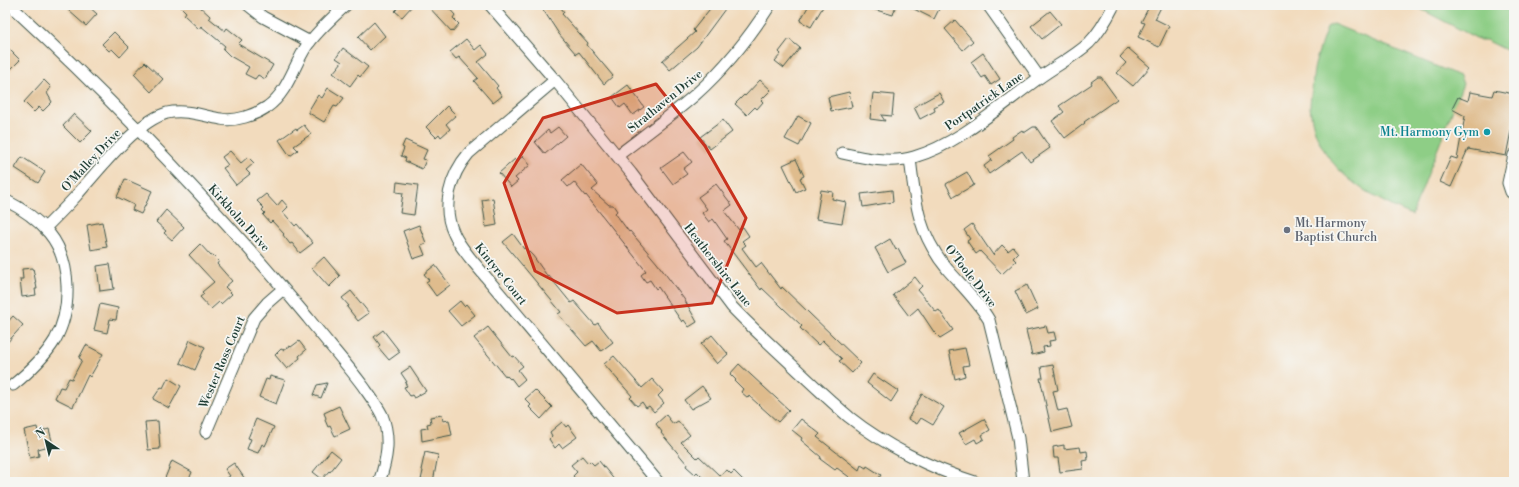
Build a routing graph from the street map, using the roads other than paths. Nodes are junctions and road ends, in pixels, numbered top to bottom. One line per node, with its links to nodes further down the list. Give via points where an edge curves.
1 (10, 5): 11 (street, Kirkholm Drive)
2 (248, 5): 8 (street, via 263,17)
3 (346, 5): 8 (street, O'Malley Drive)
4 (491, 5): 10 (street, Heathershire Lane)
5 (770, 5): 14 (street, Strathaven Drive, via 746,40 715,76)
6 (988, 5): 9 (street)
7 (1114, 5): 9 (street, Portpatrick Lane, via 1089,43)
8 (310, 42): 11 (street, O'Malley Drive, via 283,90 268,106 259,111 222,120 198,113 168,113 148,122)
9 (1039, 77): 15 (street, Portpatrick Lane, via 953,140)
10 (555, 80): 14 (street, Heathershire Lane); 23 (street, Kintyre Court, via 469,153 462,162 449,192 451,224 454,234 470,258)
11 (139, 130): 18 (street, O'Malley Drive, via 127,139); 19 (street, Kirkholm Drive)
12 (842, 154): 15 (street, Portpatrick Lane, via 881,160)
13 (1514, 155): 16 (street, via 1508,183 1511,192)
14 (617, 156): 24 (street, Heathershire Lane, via 732,307 813,385 850,417 892,445 931,466)
15 (910, 158): 25 (street, O'Toole Drive, via 916,205 929,240 944,264 974,298 989,320 1015,422)
16 (1514, 193)
17 (5, 200): 18 (street, via 28,213)
18 (44, 228): 20 (street, via 57,246 65,272 66,312 62,326 46,353)
19 (283, 289): 21 (street, Wester Ross Court, via 254,318); 22 (street, Kirkholm Drive, via 380,410 388,449)
20 (13, 385)
21 (206, 432)
22 (379, 482)
23 (658, 482)
24 (975, 482)
25 (1023, 482)

